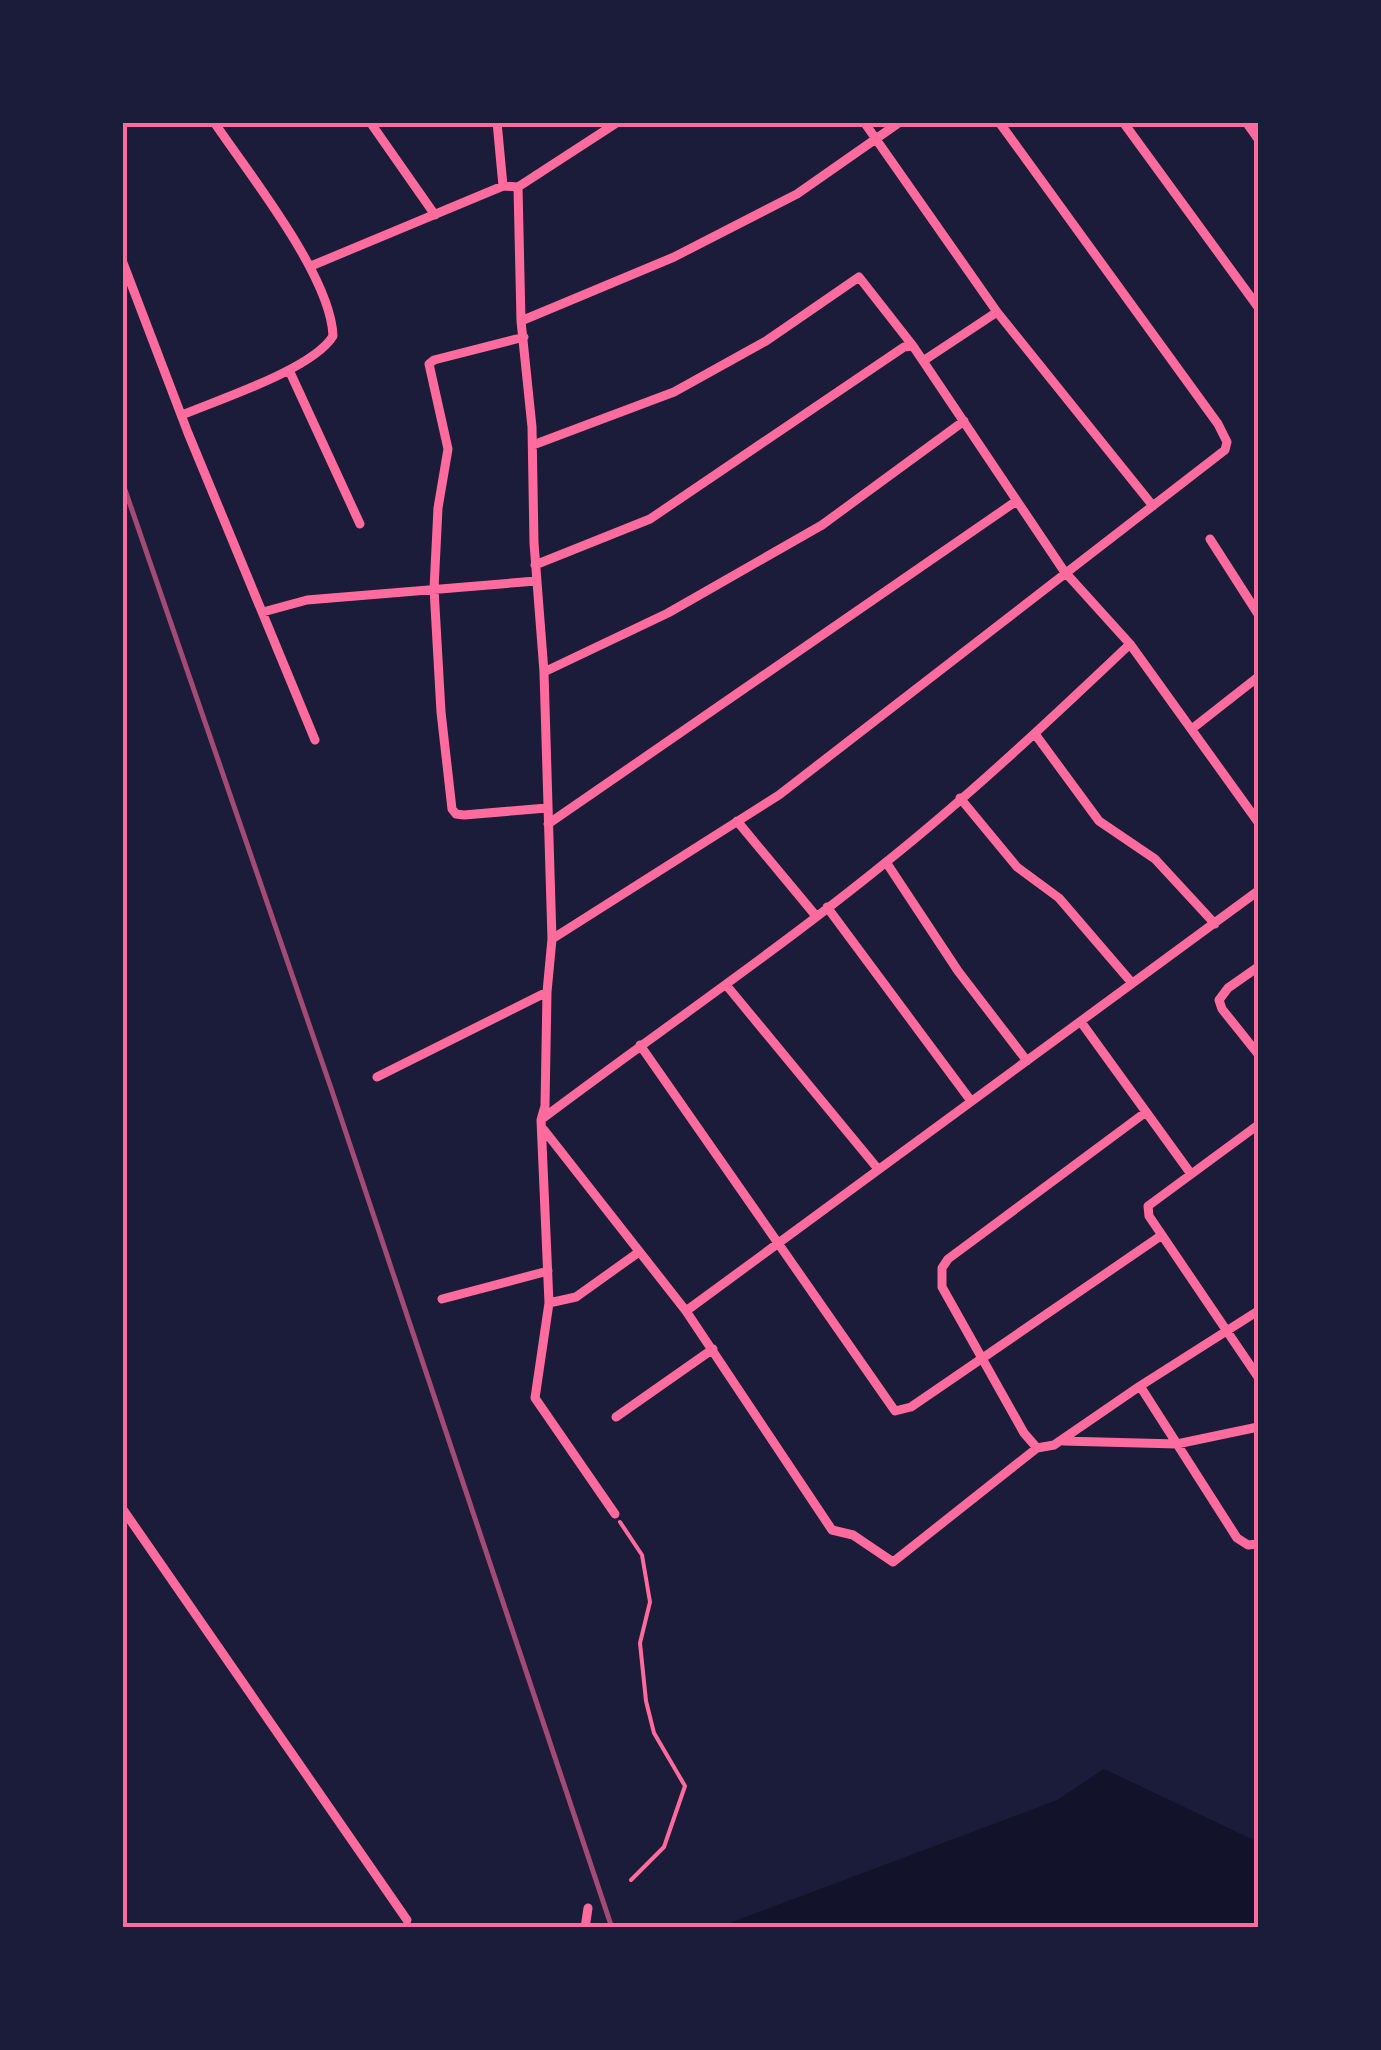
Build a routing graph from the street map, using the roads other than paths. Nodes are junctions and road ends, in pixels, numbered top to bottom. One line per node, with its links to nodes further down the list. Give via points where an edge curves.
1 (214, 122): 17 (street)
2 (370, 122): 15 (street)
3 (496, 122): 13 (street)
4 (618, 122): 10 (street)
5 (864, 122): 11 (street)
6 (900, 122): 11 (street)
7 (999, 122): 29 (street, via 1224,434 1218,457)
8 (1124, 122): 18 (street)
9 (1246, 122): 12 (street)
10 (602, 127): 14 (street)
11 (876, 139): 19 (street); 20 (street, via 746,221)
12 (1258, 139)
13 (503, 186): 14 (street); 15 (street)
14 (518, 187): 20 (street)
15 (435, 215): 17 (street)
16 (122, 260): 25 (street)
17 (311, 266): 24 (street, via 333,336)
18 (1258, 307)
19 (997, 312): 23 (street); 29 (street)
20 (521, 321): 21 (street)
21 (524, 337): 27 (street); 35 (street, via 430,364 448,449)
22 (913, 346): 23 (street); 27 (street, via 859,278 674,392); 32 (street, via 650,519)
23 (923, 361): 26 (street)
24 (289, 370): 25 (street); 30 (street)
25 (182, 415): 36 (street)
26 (964, 422): 28 (street); 39 (street, via 822,524 668,612)
27 (533, 445): 32 (street)
28 (1014, 502): 33 (street); 48 (street)
29 (1154, 506): 33 (street)
30 (360, 524)
31 (1210, 540): 37 (street)
32 (536, 565): 34 (street)
33 (1064, 571): 38 (street); 46 (street)
34 (536, 581): 35 (street); 39 (street)
35 (434, 588): 36 (street, via 308,600); 45 (street, via 452,809 464,816)
36 (263, 612): 43 (street)
37 (1258, 614)
38 (1130, 644): 41 (street); 42 (street)
39 (544, 672): 45 (street)
40 (1258, 677): 41 (street)
41 (1193, 728): 47 (street)
42 (1034, 734): 44 (street); 53 (street, via 1099,821 1154,860)
43 (315, 740)
44 (960, 798): 49 (street); 56 (street, via 1017,867 1059,898)
45 (548, 808): 48 (street)
46 (738, 821): 52 (street); 54 (street)
47 (1258, 822)
48 (548, 824): 54 (street)
49 (886, 862): 51 (street); 62 (street)
50 (1258, 892): 53 (street)
51 (827, 907): 52 (street); 64 (street)
52 (816, 916): 57 (street)
53 (1214, 924): 56 (street)
54 (552, 939): 58 (street)
55 (1258, 967): 61 (street, via 1219,1000)
56 (1132, 983): 59 (street)
57 (727, 986): 60 (street); 68 (street)
58 (547, 992): 63 (street); 66 (street)
59 (1081, 1022): 62 (street); 65 (street)
60 (640, 1045): 66 (street); 71 (street)
61 (1258, 1054)
62 (1027, 1060): 64 (street)
63 (376, 1078)
64 (971, 1101): 68 (street)
65 (1146, 1112): 69 (street); 80 (street, via 942,1268 942,1286)
66 (542, 1125): 72 (street); 73 (street)
67 (1258, 1125): 69 (street)
68 (878, 1168): 71 (street)
69 (1191, 1174): 70 (street, via 1148,1206)
70 (1162, 1236): 78 (street); 80 (street)
71 (780, 1242): 76 (street); 80 (street, via 894,1411 911,1407)
72 (639, 1252): 75 (street, via 576,1297); 76 (street)
73 (548, 1270): 74 (street); 75 (street)
74 (442, 1299)
75 (548, 1304): 89 (street, via 535,1398)
76 (686, 1310): 79 (street)
77 (1258, 1311): 78 (street)
78 (1227, 1330): 81 (street); 82 (street)
79 (713, 1349): 83 (street); 87 (street, via 832,1530 853,1535 893,1562)
80 (984, 1357): 87 (street)
81 (1258, 1377)
82 (1140, 1386): 85 (street); 86 (street)
83 (616, 1417)
84 (1258, 1427): 86 (street)
85 (1060, 1441): 86 (street); 87 (street)
86 (1177, 1444): 90 (street, via 1237,1538)
87 (1036, 1448)
88 (122, 1508): 92 (street)
89 (615, 1514)
90 (1258, 1544)
91 (588, 1908): 93 (street)
92 (407, 1920)
93 (585, 1928)

